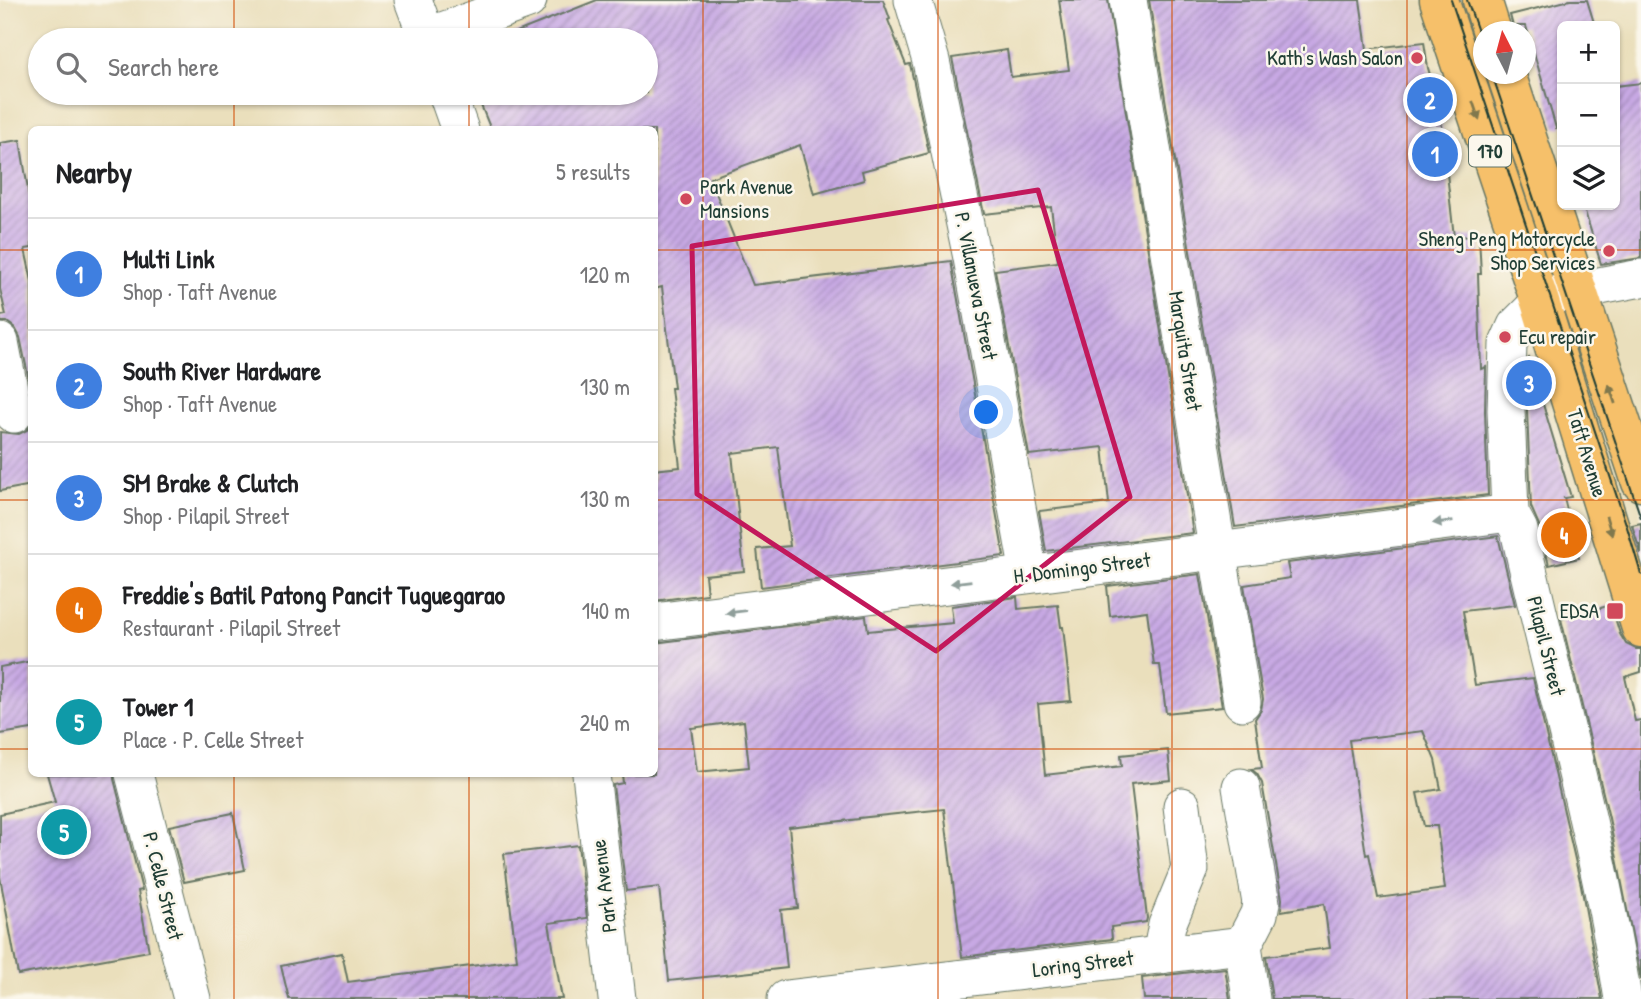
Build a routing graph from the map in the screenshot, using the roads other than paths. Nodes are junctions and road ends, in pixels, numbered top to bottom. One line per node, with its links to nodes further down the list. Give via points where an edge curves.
1 (413, 0): 8 (street)
2 (528, 0): 9 (street)
3 (913, 0): 21 (street, P. Villanueva Street, via 931,61 972,258)
4 (1128, 0): 20 (street, Marquita Street)
5 (1439, 0): 15 (main road, Taft Avenue / 170, one-way to 15)
6 (1482, 0): 7 (main road)
7 (1489, 21)
8 (423, 28)
9 (455, 28)
10 (1509, 84): 14 (main road, Taft Avenue / 170)
11 (451, 105): 12 (street)
12 (458, 126)
13 (1641, 278): 14 (street)
14 (1577, 290): 15 (street); 18 (main road, Taft Avenue / 170, one-way to 14)
15 (1540, 302): 19 (street, Pilapil Street, via 1516,326 1508,344); 23 (main road, Taft Avenue / 170, one-way to 23)
16 (0, 342): 17 (street)
17 (15, 415)
18 (1641, 482)
19 (1510, 513): 20 (street, H. Domingo Street, one-way to 20); 35 (street, Pilapil Street, via 1519,530 1578,779)
20 (1217, 552): 21 (street, H. Domingo Street); 24 (street, Marquita Street)
21 (1029, 574): 22 (street, H. Domingo Street, one-way to 22)
22 (658, 621)
23 (1641, 628)
24 (1242, 702)
25 (135, 777): 31 (street, P. Celle Street)
26 (591, 777): 32 (street, Park Avenue)
27 (1241, 787): 29 (street, via 1261,903)
28 (1182, 806): 30 (street, via 1190,869 1167,925)
29 (1242, 945): 30 (street, Loring Street); 34 (street)
30 (1161, 955): 33 (street, Loring Street)
31 (192, 999)
32 (617, 999)
33 (786, 999)
34 (1251, 999)
35 (1623, 999)

